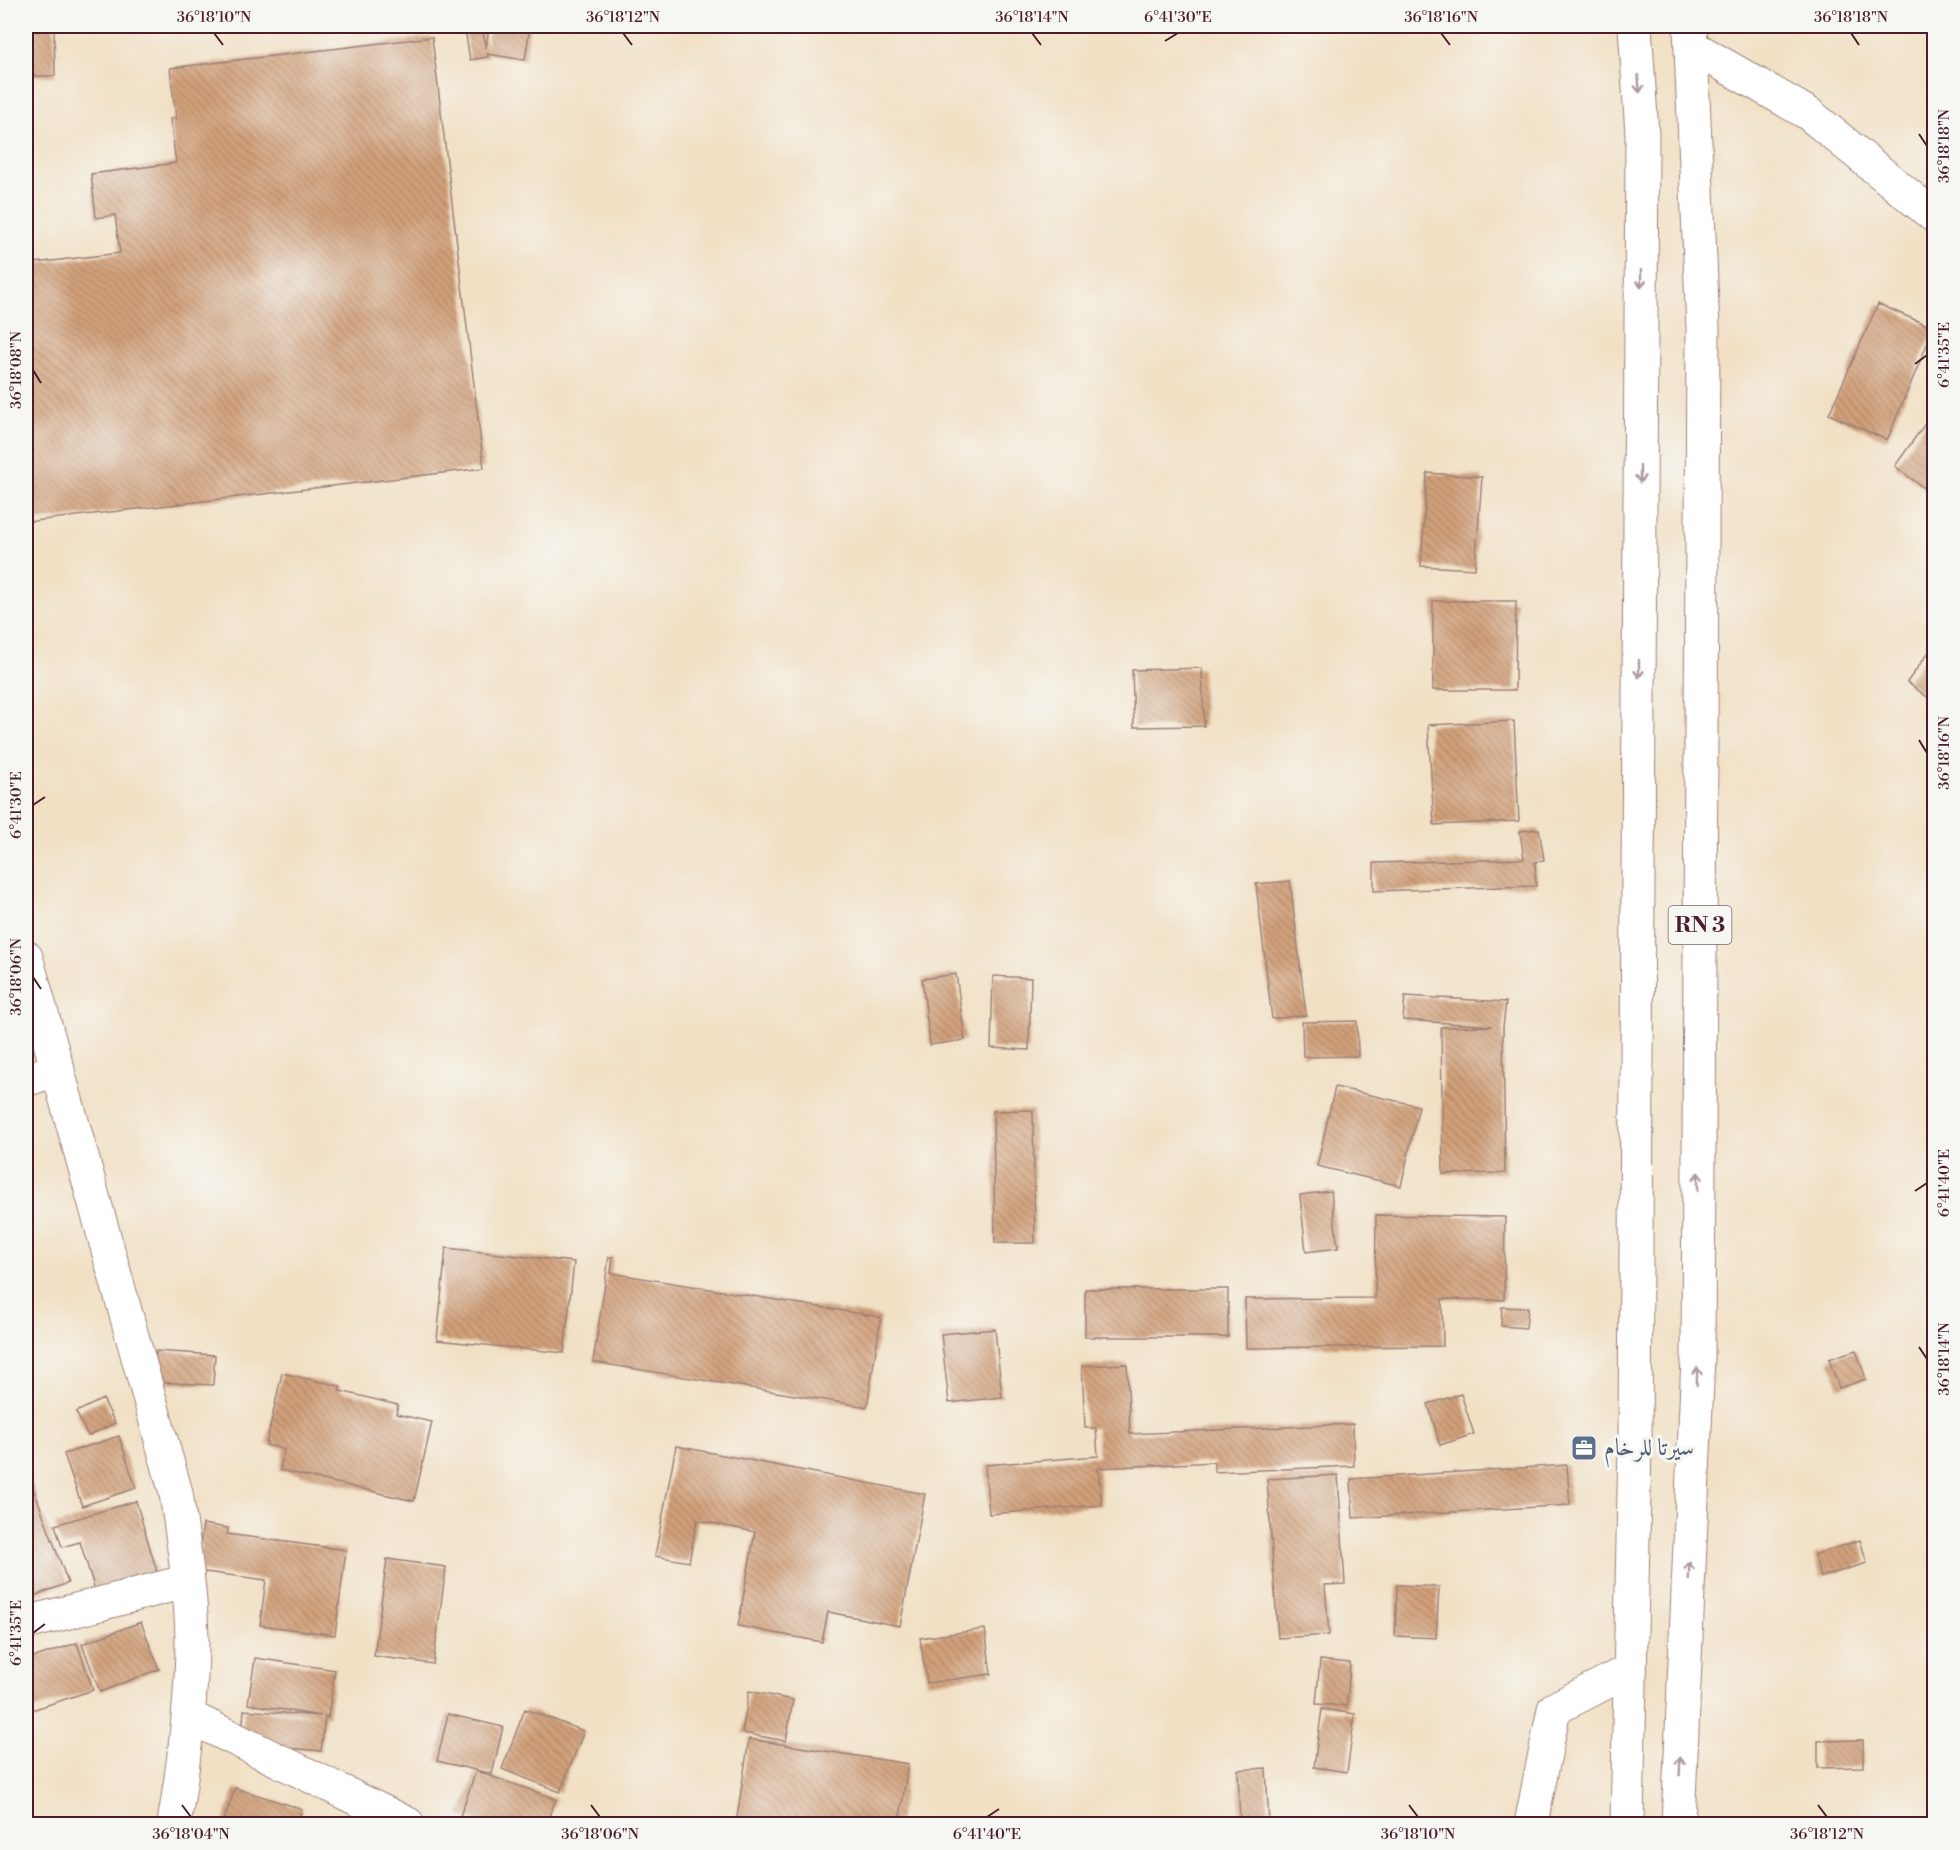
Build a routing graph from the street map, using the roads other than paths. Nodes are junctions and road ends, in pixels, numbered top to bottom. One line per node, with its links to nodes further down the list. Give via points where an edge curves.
1 (1635, 26): 9 (main road, RN 3, one-way to 9, via 1642,134 1635,1445)
2 (1690, 36): 3 (main road, via 1809,114); 15 (main road, RN 3, one-way to 2, via 1698,1358 1702,329)
3 (1935, 216)
4 (26, 957): 5 (main road)
5 (58, 1069): 6 (main road); 7 (main road, via 176,1493)
6 (26, 1080)
7 (188, 1581): 8 (main road); 10 (main road, via 192,1637)
8 (26, 1623)
9 (1630, 1670): 13 (main road, via 1554,1708); 14 (main road, RN 3)
10 (190, 1718): 11 (main road); 12 (main road)
11 (174, 1824)
12 (408, 1824)
13 (1532, 1824)
14 (1627, 1824)
15 (1678, 1824)

